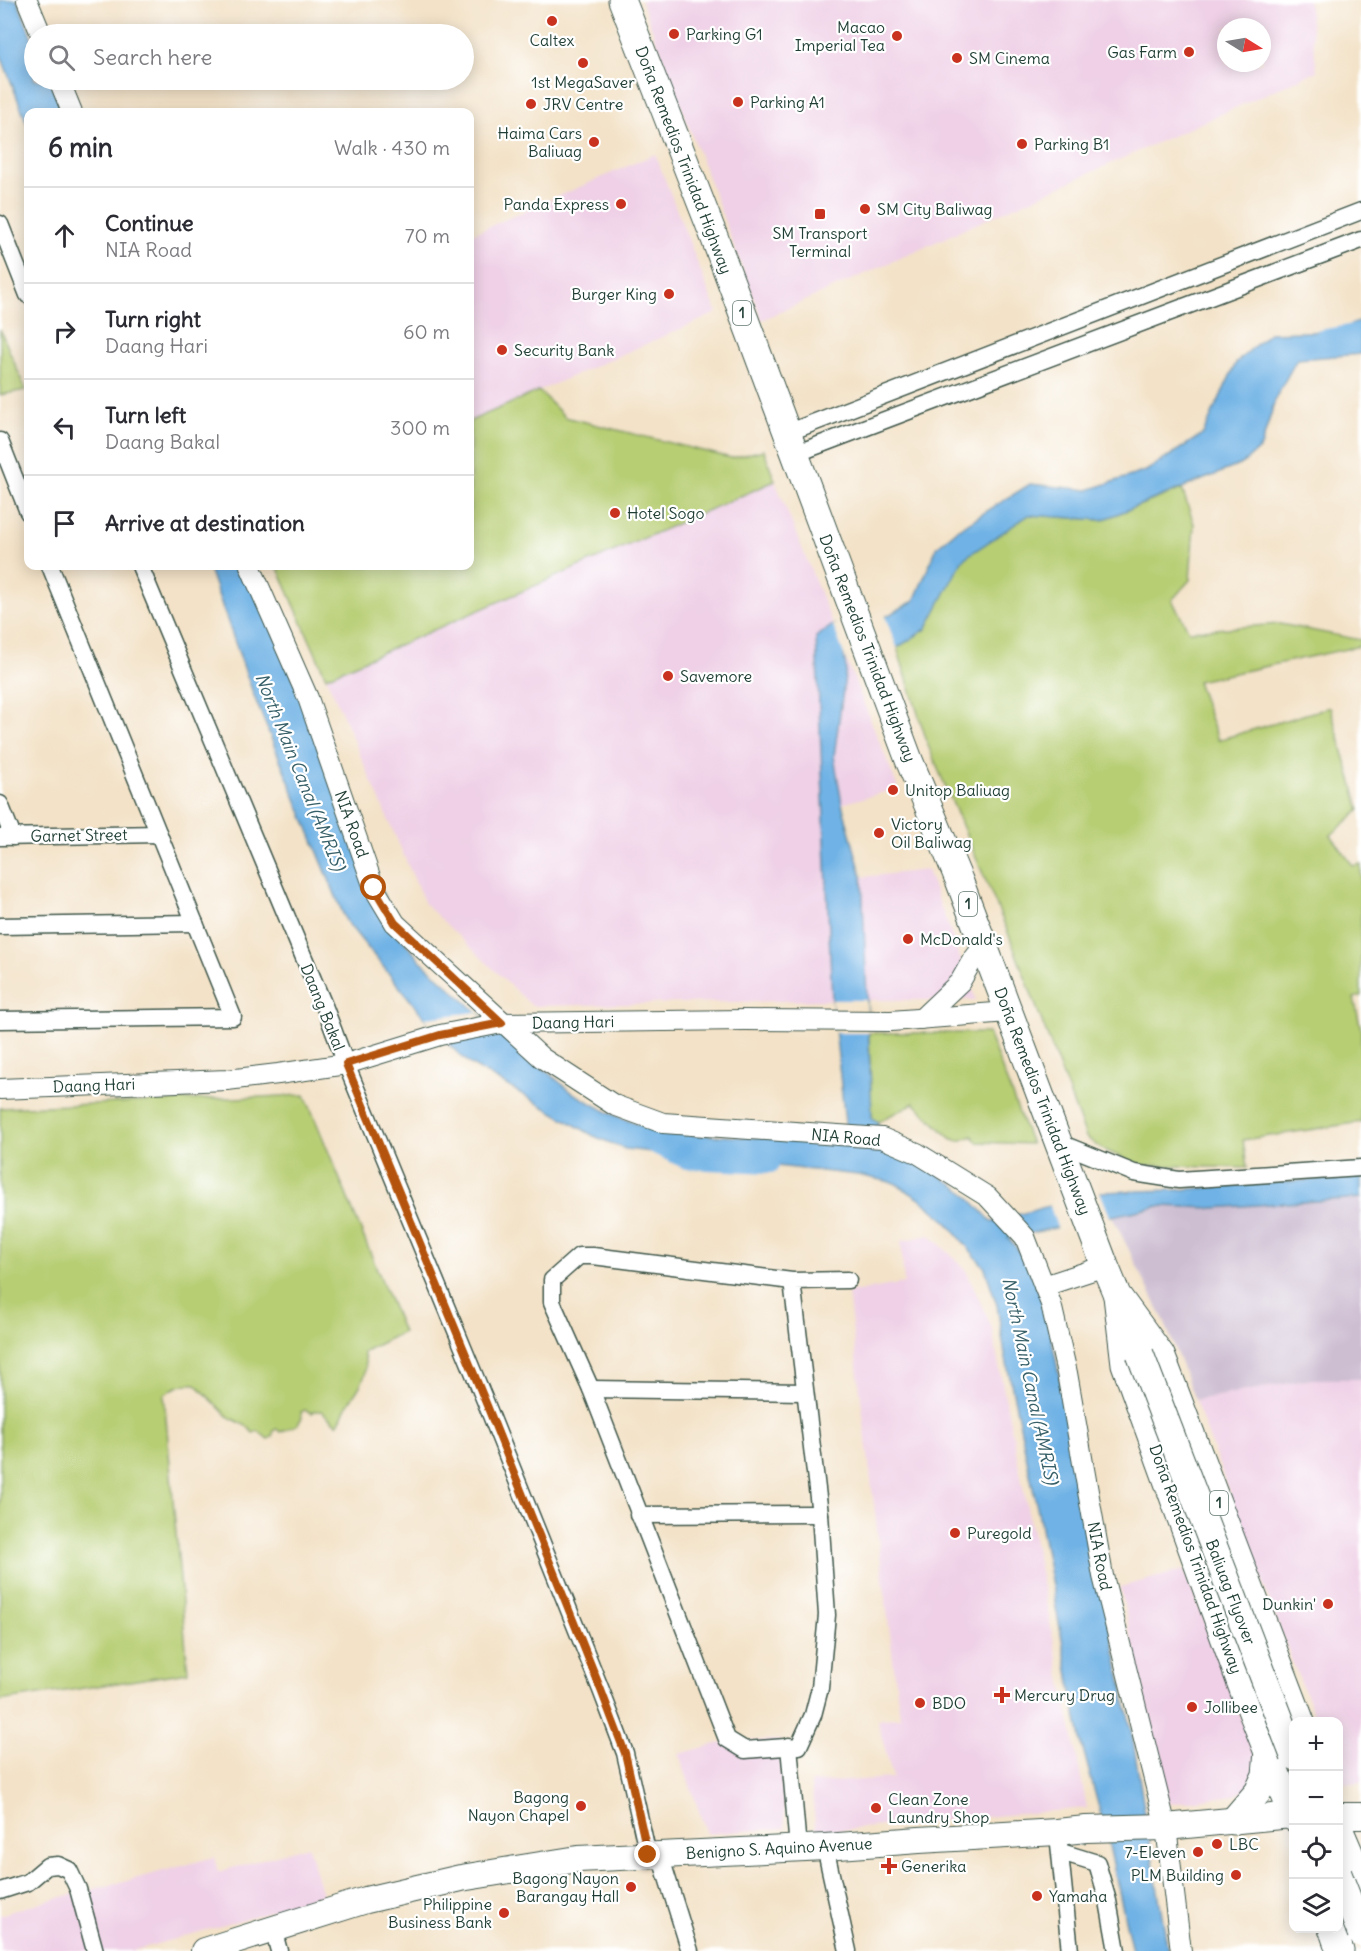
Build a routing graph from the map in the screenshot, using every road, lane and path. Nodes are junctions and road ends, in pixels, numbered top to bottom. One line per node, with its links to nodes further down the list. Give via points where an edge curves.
1 (27, 0): 3 (street)
2 (622, 0): 11 (highway, Doña Remedios Trinidad Highway / 1)
3 (37, 24)
4 (63, 90): 5 (street)
5 (70, 108)
6 (1361, 211): 11 (street)
7 (0, 224): 9 (street)
8 (1361, 240): 11 (street)
9 (24, 285)
10 (0, 441): 12 (street)
11 (791, 443): 21 (highway, Doña Remedios Trinidad Highway / 1, via 909,760)
12 (24, 502)
13 (52, 570): 17 (street)
14 (142, 570): 26 (street, Daang Bakal)
15 (252, 570): 25 (street, NIA Road, via 308,698 374,888 395,923)
16 (0, 804): 18 (street)
17 (159, 834): 18 (street, Garnet Street); 19 (street)
18 (6, 837)
19 (195, 923): 20 (street); 24 (street, via 233,1017)
20 (0, 926)
21 (984, 946): 22 (highway, Doña Remedios Trinidad Highway / 1); 23 (street, via 960,982)
22 (1008, 1012): 23 (street, Daang Hari); 28 (highway, Doña Remedios Trinidad Highway / 1)
23 (921, 1019): 25 (street, Daang Hari)
24 (0, 1020)
25 (502, 1023): 26 (street, Daang Hari, via 440,1035); 33 (street, NIA Road, via 542,1058 614,1105 663,1123 882,1138 917,1153 988,1197 1011,1221 1025,1237)
26 (346, 1064): 27 (street, Daang Hari, via 227,1080); 52 (street, Daang Bakal, via 609,1711)
27 (0, 1089)
28 (1060, 1143): 29 (street, via 1134,1173 1179,1180); 30 (highway, Doña Remedios Trinidad Highway / 1)
29 (1361, 1168)
30 (1105, 1266): 33 (street); 34 (highway, Doña Remedios Trinidad Highway / 1)
31 (848, 1280): 32 (street)
32 (792, 1281): 35 (street, via 579,1256 552,1280 552,1302); 36 (street)
33 (1044, 1286): 47 (street, NIA Road, via 1067,1373 1103,1576)
34 (1117, 1295): 39 (highway, Doña Remedios Trinidad Highway / 1, via 1161,1355); 41 (highway, Baliuag Flyover / 1, bridge); 41 (highway, Doña Remedios Trinidad Highway / 1, via 1125,1364 1244,1692)
35 (591, 1389): 36 (street); 38 (street)
36 (804, 1392): 37 (street)
37 (820, 1514): 38 (street); 40 (street, via 827,1615 820,1688 799,1746)
38 (638, 1515): 40 (street, via 727,1739 745,1750)
39 (1299, 1717)
40 (789, 1746): 51 (street)
41 (1281, 1753): 42 (highway, Doña Remedios Trinidad Highway / 1); 46 (highway, via 1258,1792)
42 (1289, 1796)
43 (1343, 1816): 44 (main road)
44 (1361, 1816)
45 (1289, 1817): 46 (main road, Benigno S. Aquino Avenue)
46 (1233, 1821): 47 (main road, Benigno S. Aquino Avenue)
47 (1158, 1827): 49 (main road, Benigno S. Aquino Avenue, via 1086,1829); 65 (street, NIA Road)
48 (1343, 1838): 54 (highway)
49 (1059, 1842): 50 (main road, Benigno S. Aquino Avenue); 63 (street); 64 (street, via 1097,1863)
50 (825, 1847): 51 (main road, Benigno S. Aquino Avenue); 62 (street)
51 (798, 1848): 52 (main road, Benigno S. Aquino Avenue)
52 (654, 1855): 58 (main road, Benigno S. Aquino Avenue, via 578,1859 461,1878 366,1900); 61 (street, Daang Bakal)
53 (1340, 1879): 57 (highway, bridge)
54 (1361, 1880)
55 (0, 1891): 59 (street, via 27,1882 47,1866 69,1870 78,1888)
56 (1333, 1933): 66 (highway)
57 (1361, 1933)
58 (266, 1942): 60 (main road, Benigno S. Aquino Avenue)
59 (95, 1951)
60 (204, 1951)
61 (690, 1951)
62 (848, 1951)
63 (1070, 1951)
64 (1117, 1951)
65 (1181, 1951)
66 (1340, 1951)

